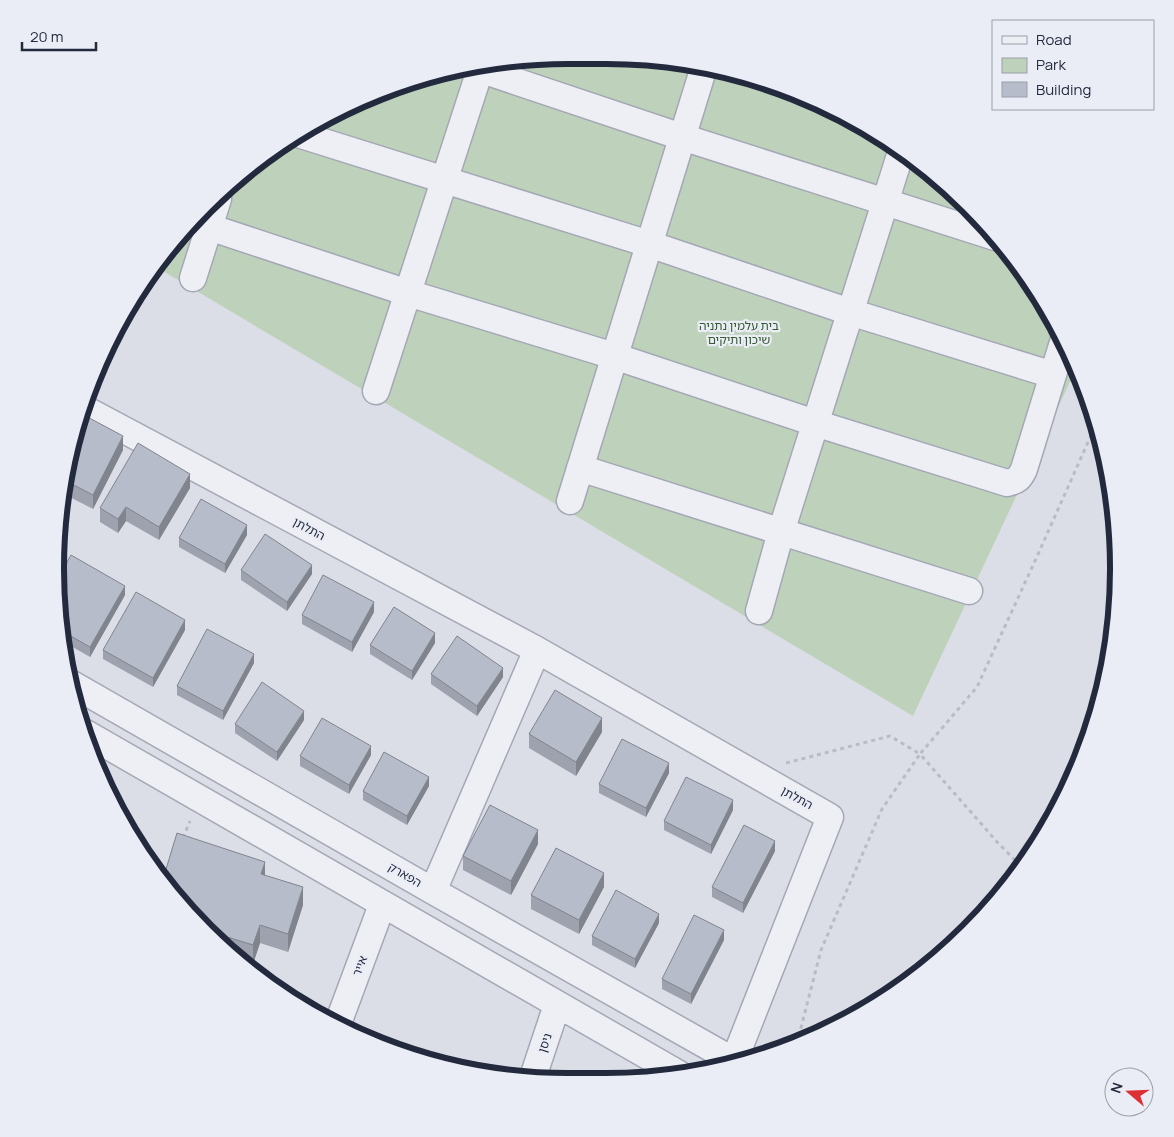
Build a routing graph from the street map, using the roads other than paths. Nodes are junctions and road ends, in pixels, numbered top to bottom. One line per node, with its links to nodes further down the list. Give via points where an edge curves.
1 (488, 70): 5 (street)
2 (474, 72): 7 (street)
3 (702, 73): 5 (street)
4 (307, 137): 7 (street)
5 (682, 137): 8 (street); 12 (street)
6 (899, 158): 8 (street)
7 (445, 180): 12 (street); 14 (street)
8 (885, 201): 11 (street); 15 (street)
9 (215, 209): 10 (street)
10 (209, 228): 13 (street); 14 (street)
11 (982, 233)
12 (649, 244): 15 (street); 17 (street)
13 (193, 278)
14 (408, 293): 17 (street); 19 (street)
15 (850, 312): 18 (street); 21 (street)
16 (1061, 350): 18 (street)
17 (614, 356): 21 (street); 22 (street)
18 (1053, 375): 21 (street, via 1020,477 1007,483)
19 (376, 391)
20 (89, 411): 27 (street, התלתן)
21 (815, 423): 24 (street)
22 (580, 468): 23 (street); 24 (street)
23 (570, 501)
24 (781, 532): 25 (street); 26 (street)
25 (969, 591)
26 (759, 611)
27 (537, 650): 30 (street); 34 (street, התלתן, via 830,816)
28 (78, 688): 30 (street, הפארק)
29 (93, 738): 31 (street)
30 (433, 891): 35 (street, הפארק)
31 (382, 905): 32 (street); 33 (street, אייר)
32 (557, 1005): 36 (street); 37 (street, ניסן)
33 (340, 1018)
34 (736, 1056)
35 (725, 1059)
36 (670, 1069)
37 (535, 1072)

